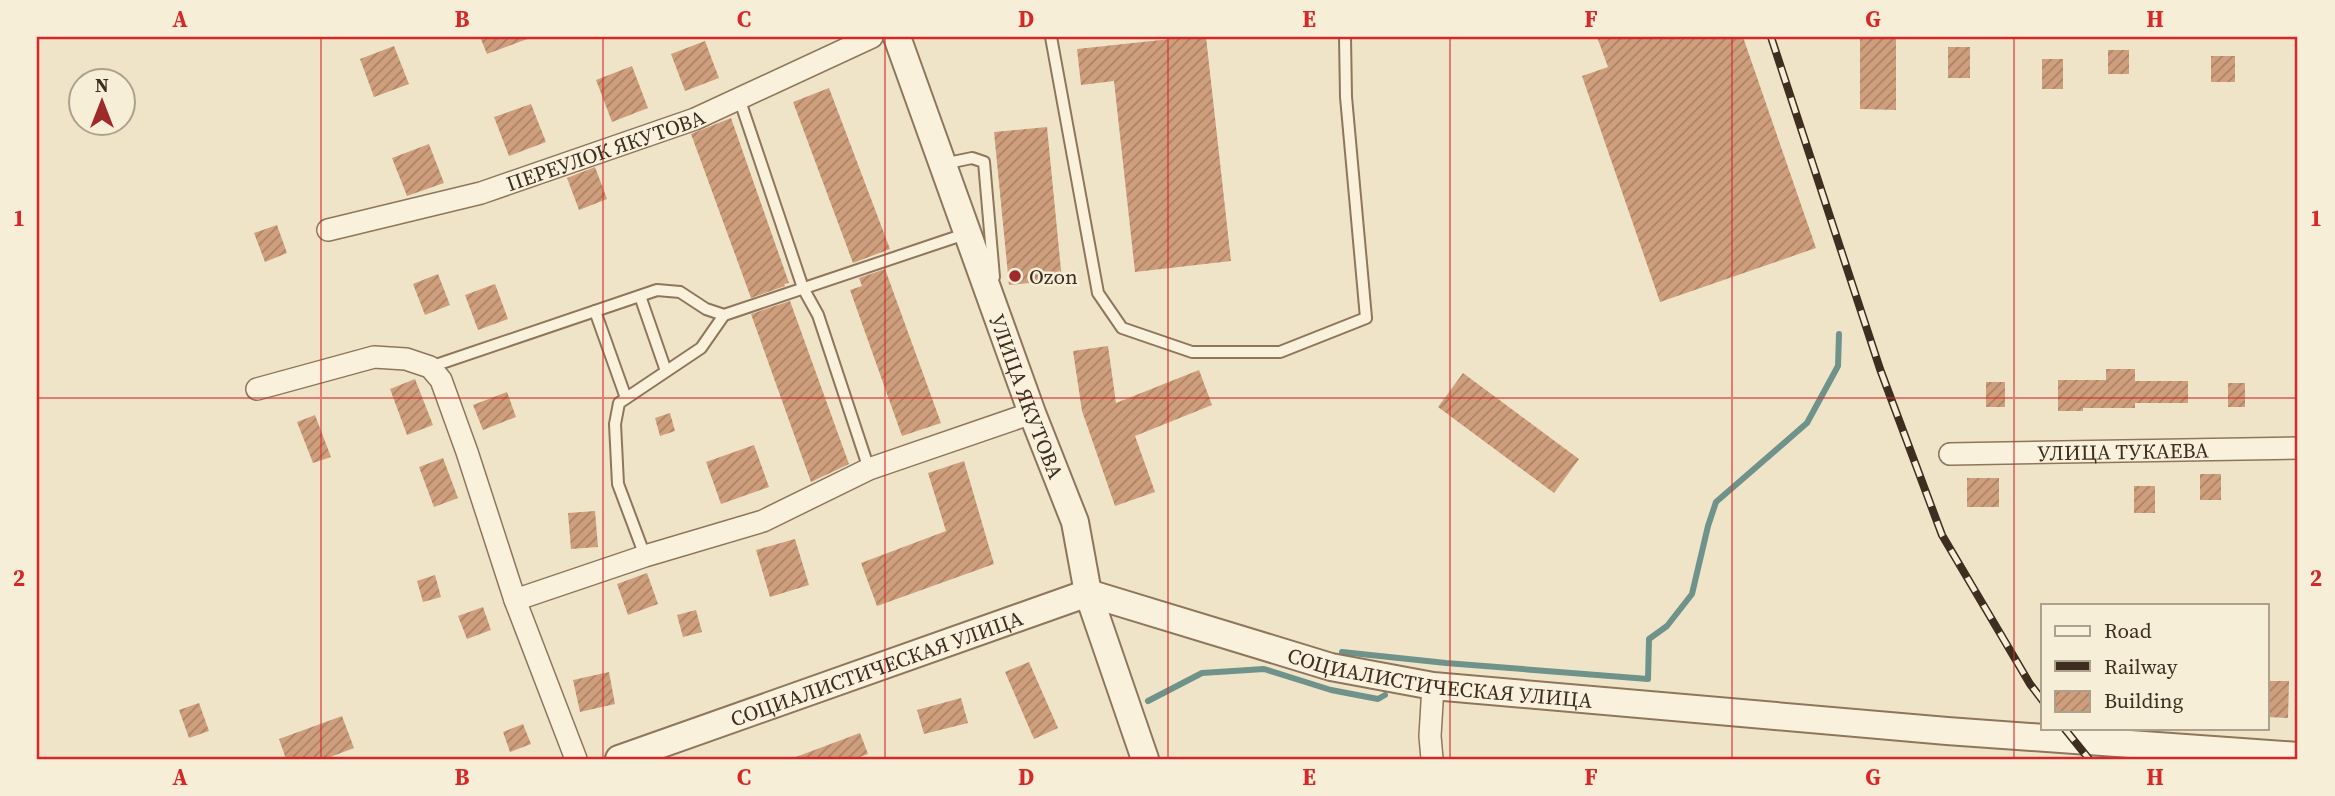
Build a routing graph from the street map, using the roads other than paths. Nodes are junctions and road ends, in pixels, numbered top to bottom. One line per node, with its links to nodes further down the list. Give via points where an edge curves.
1 (872, 37): 5 (street, ПЕРЕУЛОК ЯКУТОВА)
2 (897, 37): 6 (street, УЛИЦА ЯКУТОВА)
3 (1051, 37): 4 (lane, via 1098,293 1122,328 1192,352 1280,352 1366,318)
4 (1345, 37)
5 (740, 99): 7 (street, ПЕРЕУЛОК ЯКУТОВА, via 695,119 481,192); 9 (lane)
6 (943, 164): 8 (street, УЛИЦА ЯКУТОВА); 12 (lane, via 972,158 984,162)
7 (328, 230)
8 (968, 233): 9 (lane); 12 (street, УЛИЦА ЯКУТОВА)
9 (803, 288): 13 (lane); 21 (lane, via 818,315)
10 (640, 296): 11 (lane); 13 (lane, via 671,290); 15 (lane)
11 (595, 311): 14 (lane); 17 (lane)
12 (997, 312): 18 (street, УЛИЦА ЯКУТОВА)
13 (724, 315): 15 (lane, via 701,348)
14 (430, 367): 16 (street, via 406,359 374,357); 24 (street, via 441,380)
15 (666, 371): 17 (lane)
16 (257, 389)
17 (626, 398): 22 (lane, via 619,403 615,424 618,484)
18 (1032, 413): 21 (street); 23 (street, УЛИЦА ЯКУТОВА, via 1075,523)
19 (2298, 449): 20 (street, УЛИЦА ТУКАЕВА)
20 (1950, 454)
21 (869, 468): 22 (street, via 763,521)
22 (645, 556): 24 (street)
23 (1088, 593): 25 (street, СОЦИАЛИСТИЧЕСКАЯ УЛИЦА, via 1331,667); 28 (street, СОЦИАЛИСТИЧЕСКАЯ УЛИЦА); 29 (street, УЛИЦА ЯКУТОВА)
24 (515, 600): 27 (street)
25 (1433, 686): 26 (street, СОЦИАЛИСТИЧЕСКАЯ УЛИЦА); 30 (street)
26 (2298, 756)
27 (576, 759)
28 (619, 759)
29 (1145, 759)
30 (1432, 759)

